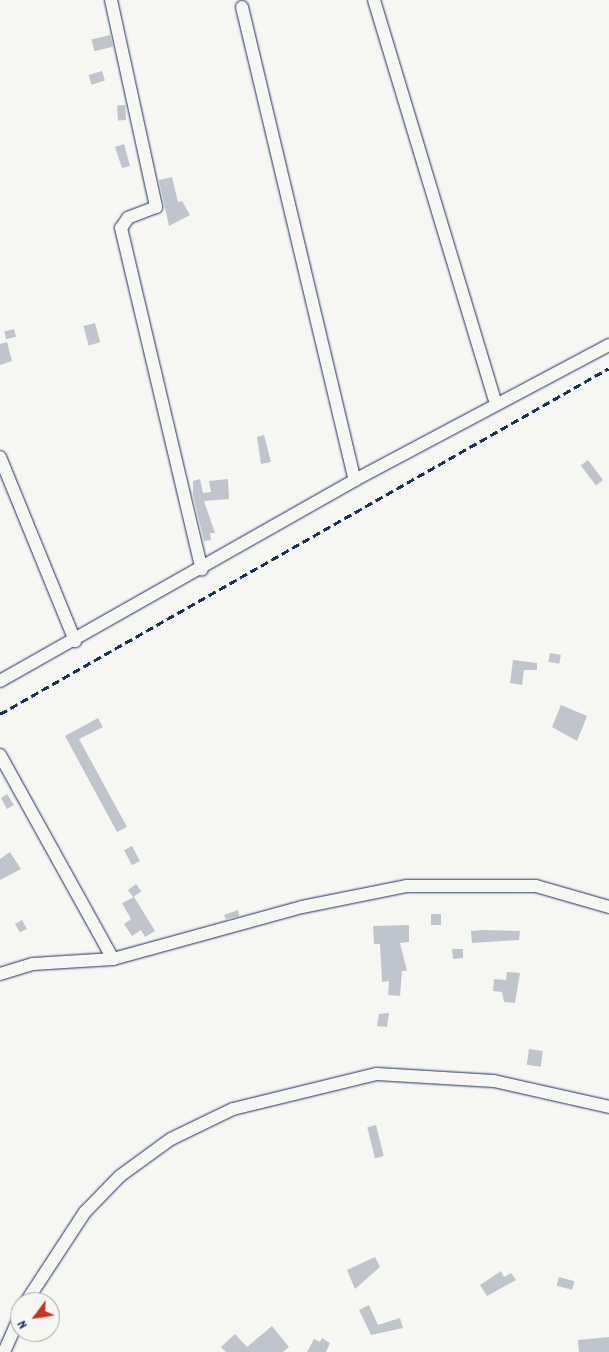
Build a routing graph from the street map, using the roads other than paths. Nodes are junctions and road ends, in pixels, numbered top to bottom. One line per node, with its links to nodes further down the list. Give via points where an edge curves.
1 (111, 0): 8 (street, via 156,207 128,218 121,228)
2 (374, 0): 5 (street)
3 (242, 7): 7 (street)
4 (609, 345): 5 (street)
5 (496, 404): 7 (street)
6 (0, 457): 9 (street)
7 (354, 480): 8 (street)
8 (202, 570): 9 (street)
9 (75, 641): 10 (street)
10 (0, 681)
11 (0, 754): 13 (street)
12 (609, 907): 13 (street, via 536,886 406,886 302,907)
13 (113, 959): 14 (street, via 33,964)
14 (0, 974)
15 (609, 1107): 16 (street, via 494,1081 377,1074 233,1109 171,1139 120,1176 85,1212)
16 (33, 1292)
17 (10, 1338): 18 (street)
18 (4, 1352)

